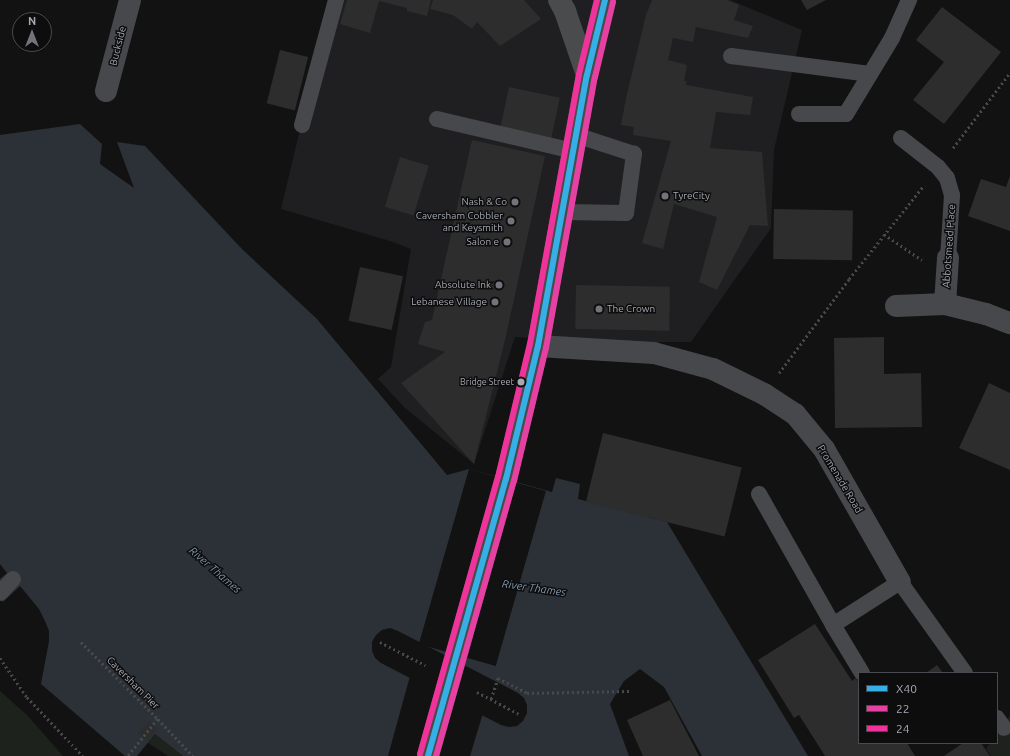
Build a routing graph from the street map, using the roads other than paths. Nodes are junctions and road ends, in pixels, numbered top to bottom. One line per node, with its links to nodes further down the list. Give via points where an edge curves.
1 (130, 0): 9 (street, Buckside)
2 (336, 0): 12 (lane)
3 (559, 0): 8 (main road)
4 (605, 0): 8 (main road)
5 (909, 0): 7 (lane, via 892,38)
6 (731, 56): 7 (lane)
7 (870, 74): 10 (lane, via 846,114)
8 (587, 75): 14 (main road)
9 (106, 91)
10 (799, 114)
11 (437, 119): 14 (lane)
12 (302, 125)
13 (901, 138): 16 (lane, Abbotsmead Place, via 938,167 947,178 952,195)
14 (575, 143): 15 (main road); 15 (lane, via 634,154 626,213)
15 (562, 212): 20 (main road)
16 (948, 267): 17 (street, Abbotsmead Place)
17 (945, 304): 18 (street); 19 (street)
18 (896, 306)
19 (1010, 323)
20 (538, 346): 23 (street, Promenade Road, via 654,353 713,369 764,394 795,414 824,449); 28 (main road, via 506,479)
21 (759, 494): 25 (lane)
22 (13, 579): 24 (lane)
23 (900, 582): 25 (lane); 27 (lane, Promenade Road)
24 (0, 593)
25 (832, 625): 26 (lane)
26 (861, 672)
27 (964, 672)
28 (428, 756)

